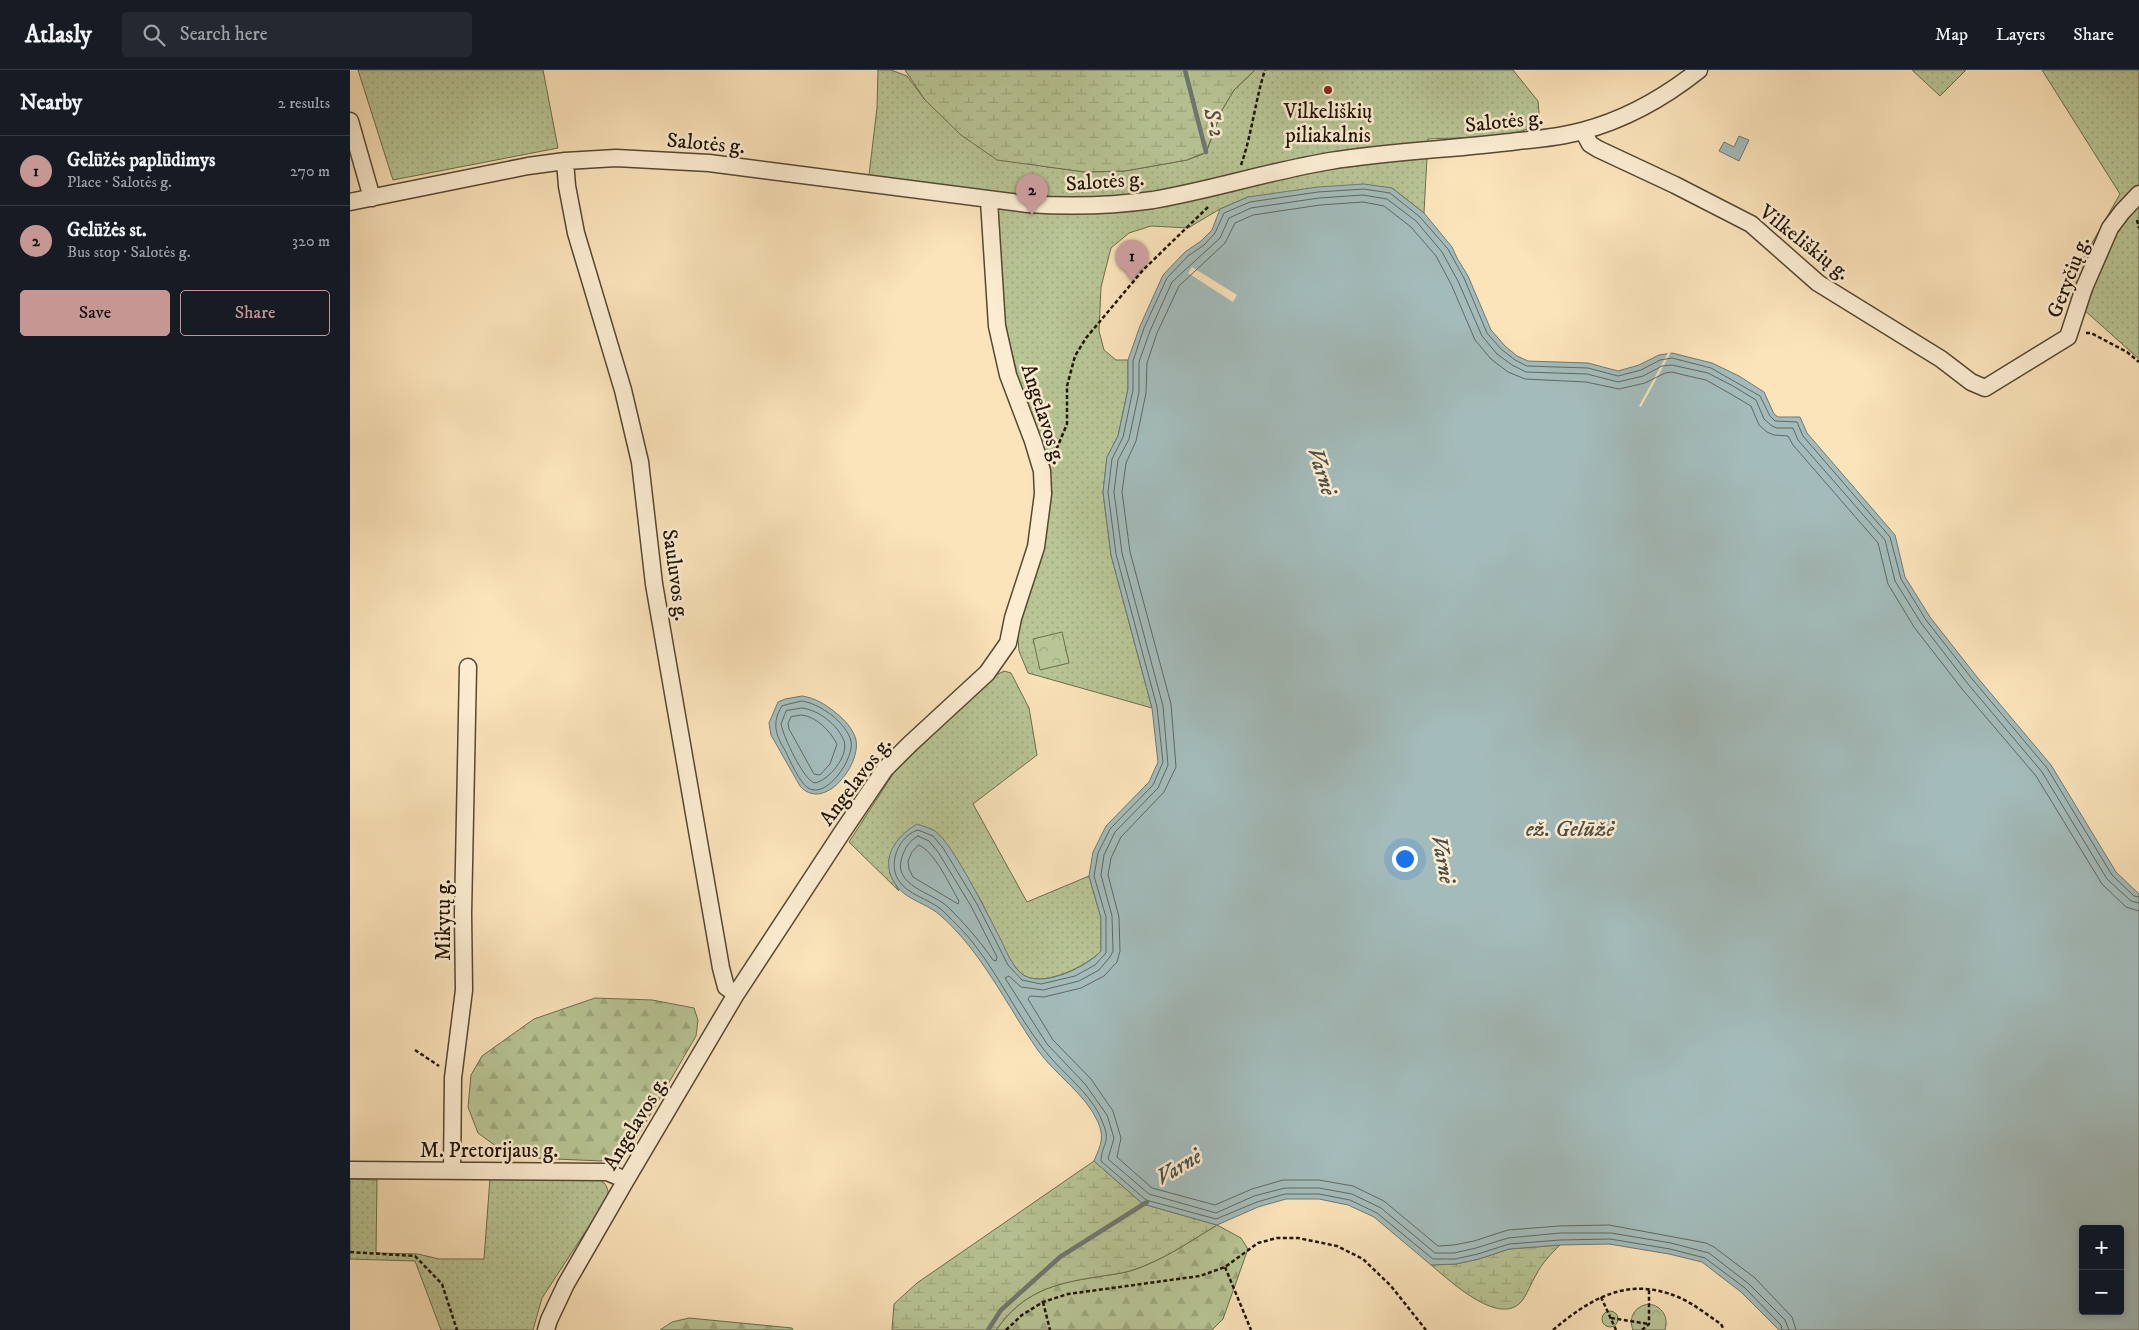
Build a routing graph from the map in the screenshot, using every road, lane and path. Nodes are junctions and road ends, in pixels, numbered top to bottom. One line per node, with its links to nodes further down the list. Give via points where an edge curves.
1 (1265, 70): 6 (path, via 1249,143)
2 (1698, 70): 4 (street, Salotės g., via 1637,110)
3 (350, 120): 8 (street)
4 (1583, 131): 6 (street, Salotės g., via 1504,143 1360,156); 12 (street, Vilkeliškių g., via 1590,144 1598,149 1751,224 1818,283 1941,359 1971,382 1986,388 1993,385)
5 (565, 161): 8 (street, Salotės g.); 10 (street, Salotės g., via 616,158 709,163); 16 (street, Sauluvos g., via 576,233 623,390 640,462 654,584 721,968 726,987)
6 (1234, 182): 10 (street, Salotės g., via 1153,200 1111,205)
7 (2139, 194): 12 (street, Geryčių g., via 2110,228 2084,288)
8 (372, 198): 11 (street, Salotės g.)
9 (1215, 200): 14 (path, via 1143,270 1086,338 1075,356 1067,386 1067,424)
10 (989, 201): 16 (street, Angelavos g., via 1000,342 1008,375 1033,441 1043,494 1036,547 1008,643 987,673 886,769)
11 (350, 202)
12 (2068, 337): 13 (path, Geryčių g., via 2091,333)
13 (2139, 362)
14 (1052, 459)
15 (468, 667): 18 (street, Mikytų g., via 464,990)
16 (736, 994): 21 (street, Angelavos g.)
17 (416, 1050): 18 (path)
18 (453, 1071): 20 (street, Mikytų g.)
19 (350, 1170): 20 (street, M. Pretorijaus g.)
20 (452, 1171): 21 (street, M. Pretorijaus g., via 607,1172)
21 (626, 1180): 30 (street, Angelavos g., via 566,1284)
22 (350, 1252): 29 (path, via 416,1256 442,1284)
23 (1225, 1267): 26 (path, via 1200,1276 1068,1294); 33 (path); 34 (path, via 1258,1243 1277,1238 1298,1238 1337,1246 1363,1259 1391,1286)
24 (1649, 1290): 25 (path, via 1625,1290); 28 (path); 38 (path, via 1679,1297)
25 (1601, 1297): 27 (path); 35 (path, via 1583,1305)
26 (1043, 1302): 31 (path); 32 (path)
27 (1611, 1318): 28 (path); 36 (path)
28 (1649, 1324): 37 (path)
29 (457, 1330)
30 (546, 1330)
31 (1006, 1330)
32 (1050, 1330)
33 (1251, 1330)
34 (1426, 1330)
35 (1553, 1330)
36 (1616, 1330)
37 (1642, 1330)
38 (1724, 1330)

